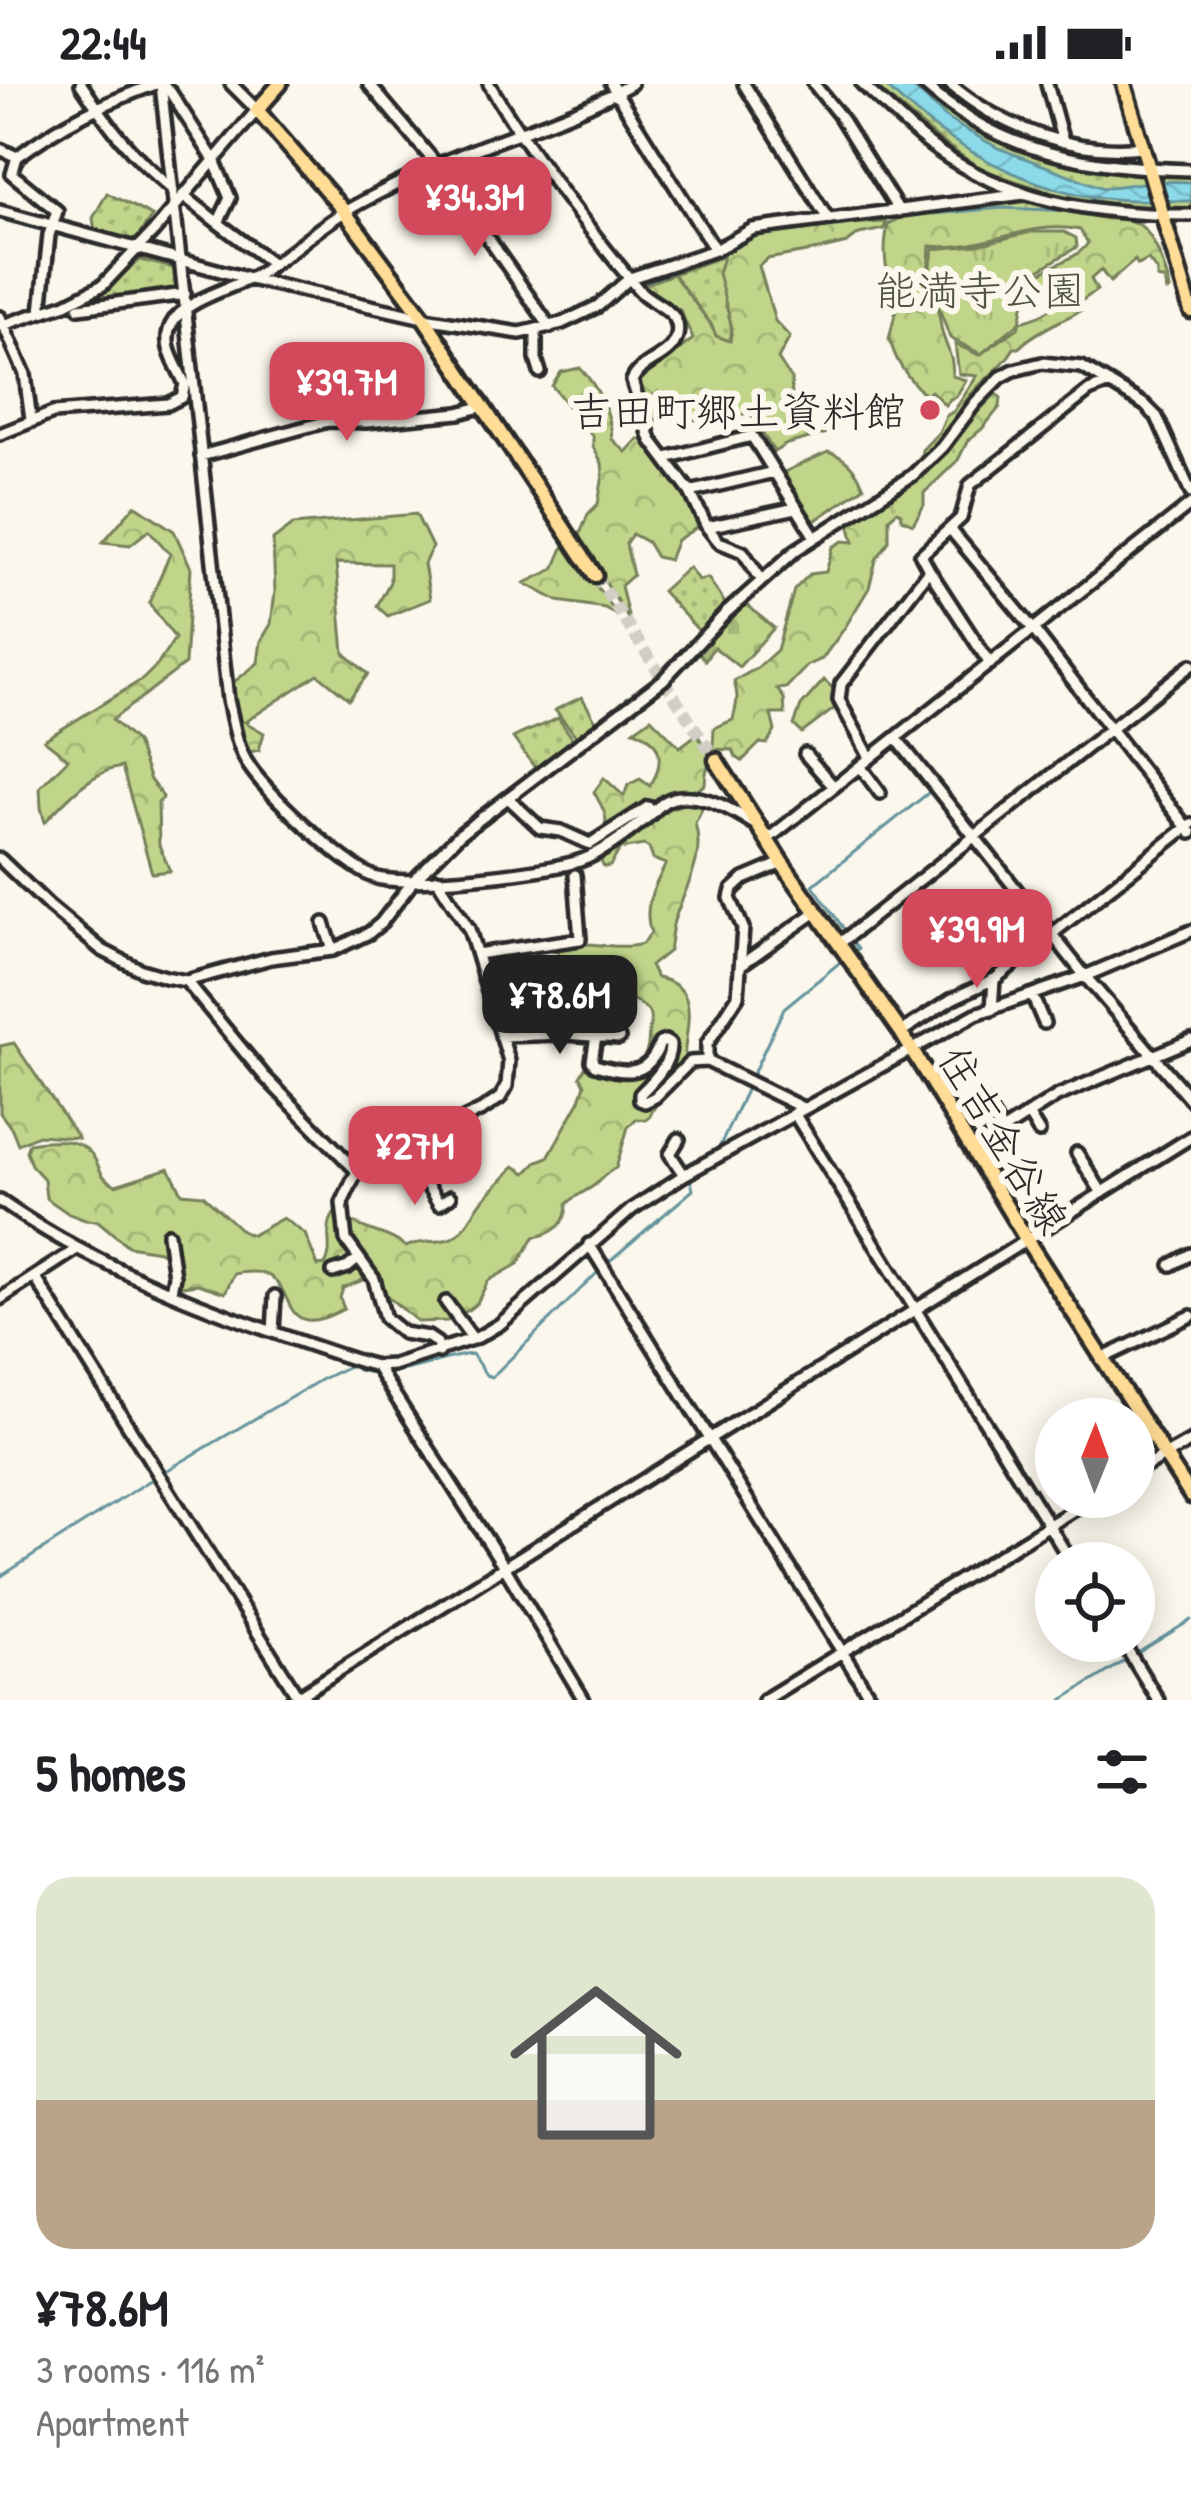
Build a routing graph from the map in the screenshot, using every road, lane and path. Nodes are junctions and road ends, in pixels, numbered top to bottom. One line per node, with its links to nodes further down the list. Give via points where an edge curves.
1 (81, 84): 16 (street)
2 (160, 84): 16 (street); 23 (street); 28 (street)
3 (231, 84): 17 (street)
4 (280, 84): 17 (main road)
5 (369, 84): 24 (street)
6 (488, 84): 18 (street)
7 (631, 84): 15 (street)
8 (744, 84): 34 (street)
9 (814, 84): 29 (street)
10 (862, 84): 27 (street, via 958,164)
11 (922, 84): 25 (street, via 1004,139 1074,160)
12 (950, 84): 19 (street, via 996,116)
13 (1047, 84): 19 (street)
14 (1124, 84): 20 (main road)
15 (614, 88): 18 (street); 37 (street)
16 (96, 106): 22 (street); 28 (street)
17 (257, 110): 23 (street); 31 (main road)
18 (518, 134): 24 (street); 42 (street)
19 (1064, 142): 20 (street)
20 (1142, 147): 25 (main road)
21 (0, 149): 22 (street)
22 (16, 157): 36 (street, via 12,175 57,211)
23 (214, 160): 28 (street); 35 (street, via 230,198)
24 (437, 165): 31 (street); 50 (street)
25 (1149, 169): 26 (street); 32 (main road)
26 (1191, 170)
27 (1024, 194): 29 (street); 32 (street, via 1089,210)
28 (177, 196): 35 (street); 38 (street); 40 (street)
29 (898, 211): 34 (street)
30 (0, 212): 36 (street)
31 (344, 212): 39 (street); 49 (main road)
32 (1162, 215): 33 (street); 46 (main road)
33 (1191, 215)
34 (828, 219): 37 (street, via 753,229)
35 (218, 223): 39 (street)
36 (51, 230): 38 (street); 47 (street)
37 (715, 250): 42 (street)
38 (134, 253): 40 (street); 47 (street, via 103,285)
39 (273, 264): 41 (street)
40 (181, 265): 41 (street); 43 (street)
41 (244, 282): 45 (street); 49 (street)
42 (633, 283): 50 (street); 58 (street, via 673,315 677,328 676,341 632,381 651,440)
43 (185, 293): 44 (street); 45 (street)
44 (79, 308)
45 (186, 308): 55 (street, via 167,339 185,384 182,397); 57 (street)
46 (1191, 311)
47 (40, 312): 48 (street)
48 (1, 322): 55 (street, via 26,374)
49 (428, 324): 51 (street); 54 (main road)
50 (550, 327): 51 (street)
51 (536, 331): 52 (street)
52 (540, 372)
53 (1109, 383): 61 (street, via 1156,417); 65 (street, via 970,485); 66 (street, via 1062,364 1014,370 913,475)
54 (484, 406): 57 (street, via 328,421); 68 (main road)
55 (31, 420): 56 (street)
56 (0, 434)
57 (202, 456): 90 (street, via 228,700 243,756 280,802 360,870)
58 (666, 458): 59 (street, via 752,436); 60 (street)
59 (774, 472): 60 (street); 63 (street)
60 (690, 492): 64 (street)
61 (1191, 493)
62 (1191, 504): 70 (street)
63 (796, 508): 64 (street); 66 (street)
64 (707, 527): 69 (street, via 743,552)
65 (950, 529): 67 (street, via 921,555); 70 (street)
66 (814, 537): 69 (street)
67 (929, 570): 71 (street); 76 (street, via 841,684 839,700)
68 (595, 575)
69 (761, 579): 81 (street, via 663,680)
70 (1033, 629): 71 (street); 73 (street)
71 (989, 664): 74 (street)
72 (1191, 665): 73 (street)
73 (1109, 730): 83 (street); 85 (street)
74 (897, 739): 76 (street); 85 (street)
75 (805, 754): 79 (street)
76 (871, 758): 78 (street)
77 (716, 760): 84 (main road, 住吉金谷線)
78 (860, 766): 79 (street); 80 (street)
79 (834, 787): 84 (street)
80 (880, 793)
81 (508, 798): 82 (street, via 539,828 590,844 648,807); 90 (street)
82 (652, 813): 84 (street, via 683,796 720,805); 89 (street, via 578,862)
83 (1190, 828): 94 (street)
84 (764, 834): 87 (main road, 住吉金谷線)
85 (975, 836): 94 (street); 95 (street)
86 (0, 859): 102 (street, via 102,950)
87 (782, 863): 91 (main road, 住吉金谷線); 99 (street, via 731,890 743,928)
88 (575, 875): 97 (street, via 580,939)
89 (437, 879): 90 (street); 97 (street, via 470,929)
90 (414, 880): 96 (street, via 381,923)
91 (816, 912): 95 (main road, 住吉金谷線); 99 (street)
92 (324, 923): 96 (street)
93 (1191, 931): 100 (street)
94 (1052, 934): 100 (street); 101 (street)
95 (846, 946): 108 (main road, 住吉金谷線)
96 (334, 950): 102 (street)
97 (476, 954): 109 (street)
98 (727, 963): 99 (street)
99 (742, 966): 106 (street)
100 (1085, 976): 103 (street); 114 (street)
101 (994, 979): 105 (street); 108 (street)
102 (186, 981): 129 (street)
103 (1032, 995): 105 (street); 107 (street)
104 (716, 1004): 106 (street)
105 (992, 1010): 113 (street)
106 (729, 1011): 116 (street, via 707,1044)
107 (1044, 1023)
108 (901, 1032): 113 (main road, 住吉金谷線)
109 (501, 1036): 110 (street); 126 (street, via 509,1075 500,1098)
110 (596, 1036): 111 (street); 117 (street, via 592,1060)
111 (620, 1038)
112 (1191, 1040): 114 (street)
113 (912, 1050): 120 (street); 127 (main road, 住吉金谷線)
114 (1152, 1057): 118 (street); 121 (street)
115 (616, 1058): 117 (street)
116 (707, 1061): 117 (street, via 690,1062 645,1102 640,1094 670,1044 660,1043 641,1070); 120 (street)
117 (616, 1071)
118 (1191, 1100)
119 (985, 1103): 122 (street)
120 (798, 1110): 130 (street); 147 (street)
121 (1028, 1114): 122 (street); 123 (street)
122 (1002, 1131): 127 (street)
123 (1039, 1132)
124 (1191, 1137): 131 (street)
125 (679, 1139): 130 (street, via 670,1154)
126 (403, 1147): 129 (street); 132 (street, via 439,1204)
127 (972, 1150): 135 (main road, 住吉金谷線)
128 (1077, 1153): 131 (street)
129 (357, 1171): 139 (street, via 342,1203 346,1240)
130 (687, 1173): 136 (street)
131 (1102, 1192): 135 (street)
132 (450, 1197)
133 (0, 1201): 137 (street)
134 (168, 1234): 143 (street)
135 (1025, 1239): 147 (street); 152 (main road, 住吉金谷線)
136 (589, 1244): 150 (street); 154 (street)
137 (77, 1249): 142 (street); 143 (street)
138 (1191, 1254): 140 (street)
139 (359, 1258): 141 (street); 151 (street, via 385,1318 403,1333 428,1337)
140 (1172, 1265)
141 (333, 1272)
142 (35, 1277): 145 (street); 165 (street)
143 (171, 1291): 149 (street)
144 (275, 1297): 149 (street)
145 (0, 1299)
146 (446, 1302): 150 (street)
147 (914, 1309): 154 (street); 160 (street)
148 (1191, 1316): 152 (street)
149 (273, 1332): 153 (street)
150 (473, 1340): 151 (street)
151 (439, 1352): 153 (street)
152 (1101, 1359): 156 (main road, 住吉金谷線)
153 (379, 1370): 162 (street)
154 (708, 1437): 162 (street); 163 (street)
155 (1191, 1441): 156 (street)
156 (1164, 1454): 157 (street); 158 (main road, 住吉金谷線)
157 (1155, 1460)
158 (1191, 1496)
159 (1062, 1518): 160 (street)
160 (1049, 1526): 161 (street); 163 (street)
161 (1059, 1542)
162 (505, 1568): 165 (street); 166 (street)
163 (842, 1652): 167 (street); 168 (street)
164 (1135, 1662): 169 (street)
165 (297, 1699)
166 (584, 1700)
167 (764, 1700)
168 (872, 1700)
169 (1158, 1700)

